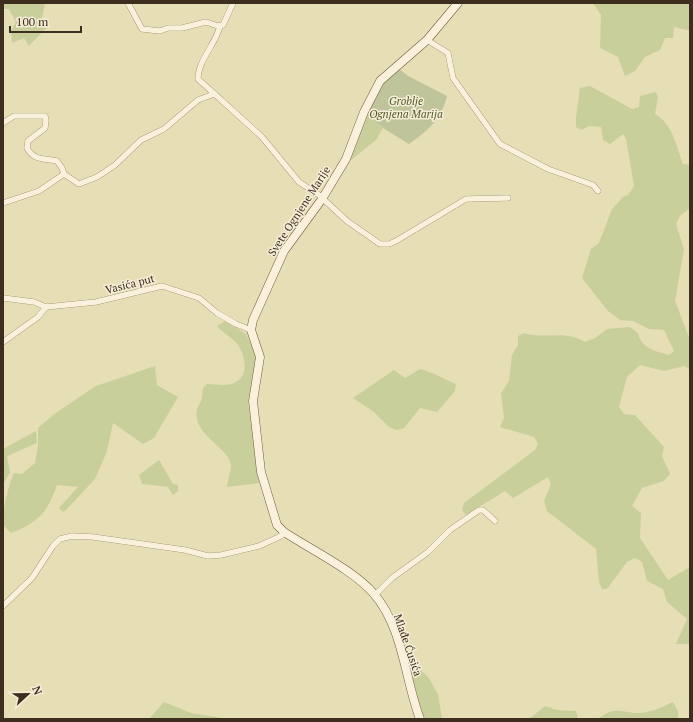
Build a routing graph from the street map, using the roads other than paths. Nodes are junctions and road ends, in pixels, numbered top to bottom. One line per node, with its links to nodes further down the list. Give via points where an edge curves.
1 (128, 3): 4 (street, via 142,29 160,31 206,22)
2 (233, 3): 4 (street, via 223,25)
3 (458, 3): 5 (street, Svete Ognjene Marije)
4 (220, 26): 6 (street, via 198,73 201,83)
5 (427, 40): 9 (street, via 448,53 453,78 500,144 548,169 593,186); 11 (street, Svete Ognjene Marije, via 380,81 364,112 346,159)
6 (214, 94): 8 (street, via 198,100 164,129 144,138 115,165 96,177 76,184); 11 (street, via 262,137 299,182)
7 (3, 123): 8 (street, via 14,116 45,116 45,128 28,141 27,148 36,158 56,161)
8 (64, 174): 12 (street, via 39,191)
9 (598, 191)
10 (508, 198): 11 (street, via 466,200 396,241 384,245 347,221)
11 (322, 199): 15 (street, Svete Ognjene Marije, via 284,251 256,311)
12 (3, 203)
13 (3, 298): 14 (street, Vasića put, via 34,302)
14 (46, 307): 15 (street, Vasića put, via 96,302 162,286 199,298 217,313); 16 (street, via 38,317)
15 (252, 330): 18 (street, Svete Ognjene Marije, via 260,357 253,401 261,472 277,525)
16 (3, 342)
17 (495, 521): 19 (street, via 483,510 479,510 450,530 428,552 392,578)
18 (284, 532): 19 (street, Mlađe Ćusića, via 361,581); 20 (street, via 281,536 259,546 208,556 185,550 93,537 72,536 60,539 32,578)
19 (375, 595): 21 (street, Mlađe Ćusića, via 390,620)
20 (3, 606)
21 (420, 719)

